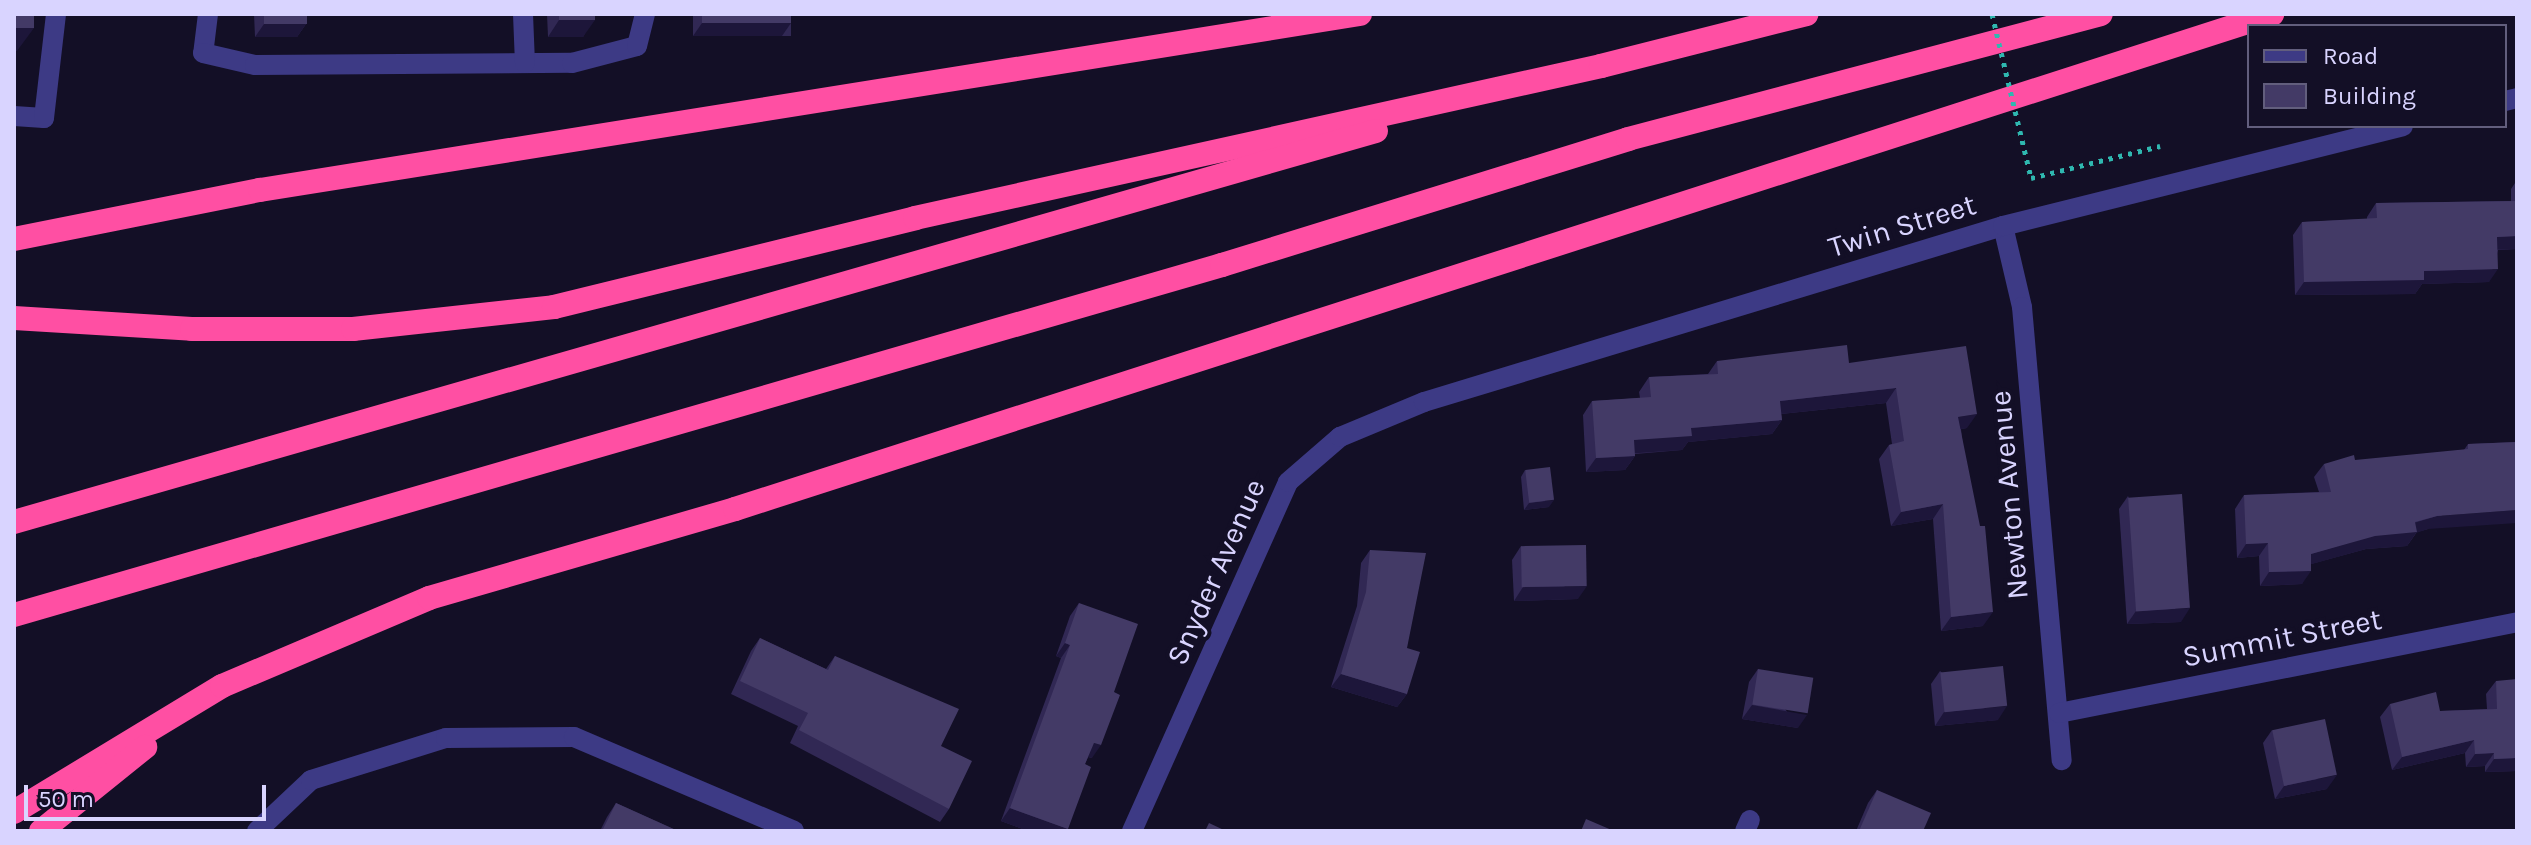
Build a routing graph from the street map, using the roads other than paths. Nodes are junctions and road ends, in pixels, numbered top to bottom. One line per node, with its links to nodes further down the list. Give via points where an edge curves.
1 (56, 14): 11 (street, via 44,118)
2 (208, 14): 9 (street, via 203,53 255,65)
3 (523, 14): 9 (street)
4 (645, 14): 9 (street, via 637,46 572,63)
5 (1360, 14): 14 (highway, via 260,190)
6 (1807, 14): 10 (highway)
7 (2101, 14): 18 (highway, via 1628,139 1222,265)
8 (2272, 14): 20 (highway, via 735,509 429,598)
9 (525, 63)
10 (1601, 66): 15 (highway, via 915,218 554,307 353,329 192,329); 17 (highway)
11 (14, 116)
12 (2395, 128): 13 (street, Twin Street)
13 (2003, 226): 16 (street, Twin Street); 21 (street, Newton Avenue, via 2022,307)
14 (14, 239)
15 (14, 318)
16 (1424, 402): 27 (street, Snyder Avenue, via 1340,437 1288,482)
17 (14, 522)
18 (14, 615)
19 (2517, 622): 21 (street, Summit Street)
20 (222, 686): 23 (highway); 24 (highway)
21 (2059, 713): 22 (street, Newton Avenue)
22 (2062, 760)
23 (14, 812)
24 (41, 831)
25 (257, 831): 26 (street, via 311,780 446,738 574,737)
26 (794, 831)
27 (1132, 831)

